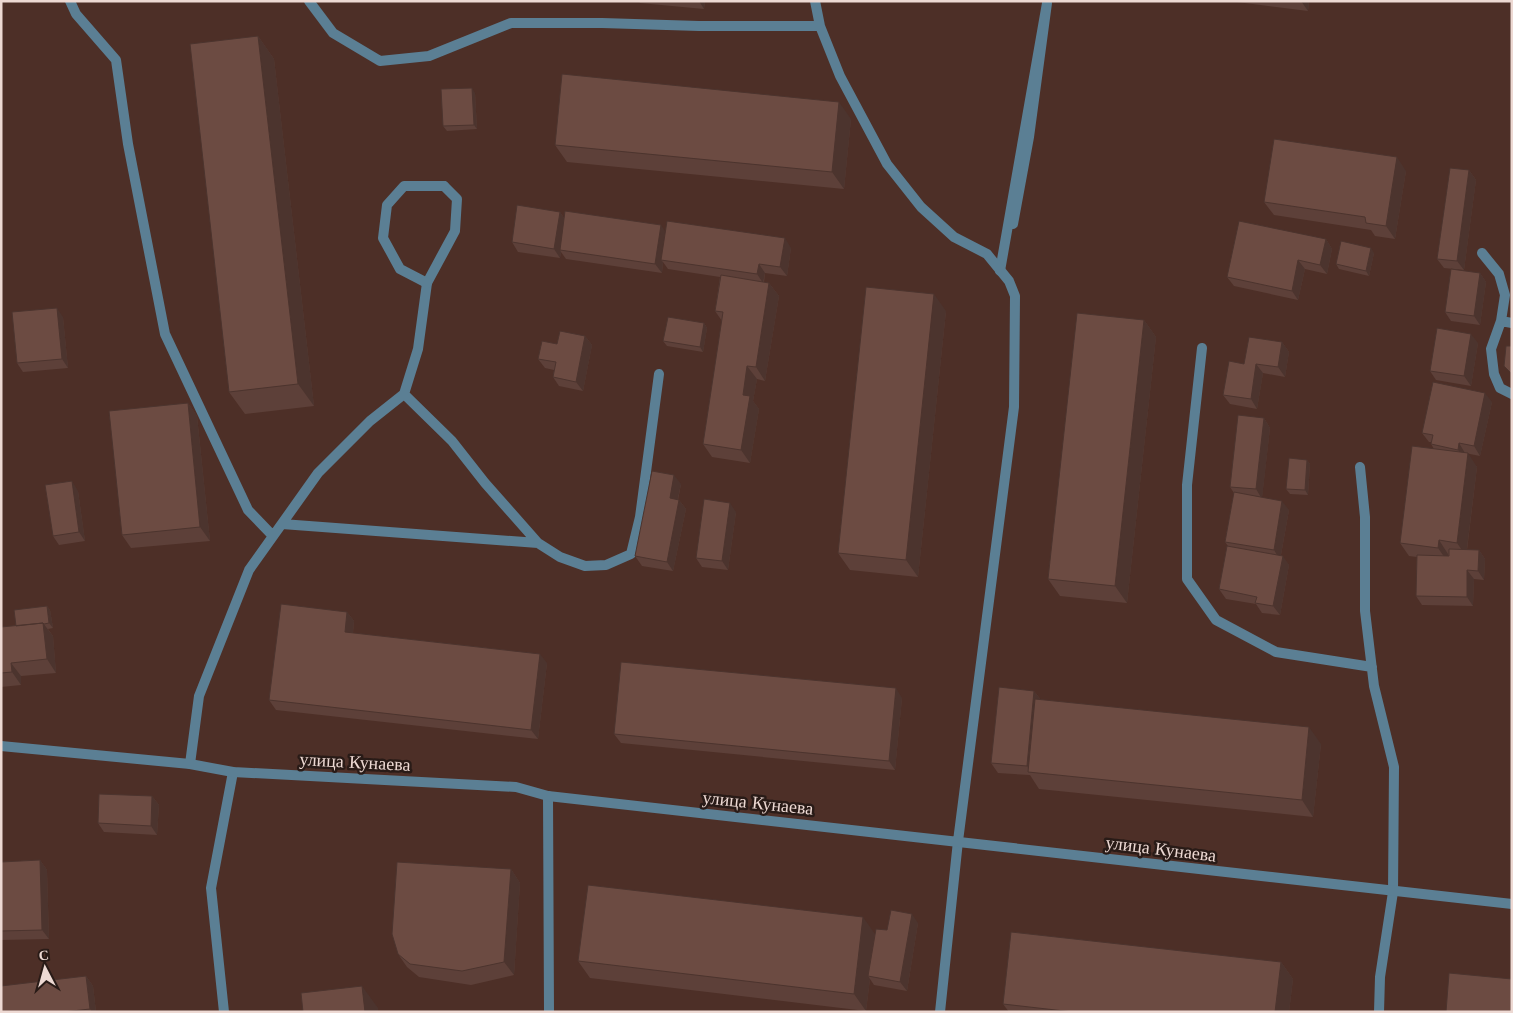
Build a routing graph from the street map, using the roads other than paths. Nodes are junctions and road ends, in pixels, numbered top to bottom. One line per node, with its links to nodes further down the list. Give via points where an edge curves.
1 (70, 1): 16 (street, via 76,14 116,60 128,144 165,334 248,510)
2 (309, 1): 4 (street, via 333,33 380,60 429,56 511,23)
3 (815, 1): 4 (street)
4 (820, 26): 7 (street, via 840,76 887,164 921,207 954,237 987,254)
5 (1013, 224): 7 (street, via 1048,3)
6 (1482, 253): 9 (street, via 1498,274 1505,295)
7 (1000, 271): 23 (street, via 1015,296 1014,407)
8 (427, 283): 8 (street, via 400,268 383,238 387,205 404,186 444,186 457,199 455,231); 12 (street, via 418,349)
9 (1506, 322): 13 (street, via 1491,349 1494,374 1500,388)
10 (1202, 348): 18 (street, via 1187,485 1187,579 1216,620 1276,652)
11 (659, 374): 17 (street, via 640,517 631,554 606,565 584,566 560,557)
12 (404, 394): 15 (street, via 370,421 318,473); 17 (street, via 452,441)
13 (1512, 394)
14 (1360, 466): 18 (street, via 1365,517 1364,612)
15 (282, 524): 16 (street); 17 (street)
16 (273, 536): 20 (street, via 249,570 198,696)
17 (538, 543)
18 (1372, 667): 24 (street, via 1394,767)
19 (1, 746): 20 (street, улица Кунаева)
20 (190, 764): 21 (street, улица Кунаева)
21 (233, 772): 22 (street, улица Кунаева, via 516,787); 26 (street, via 211,888)
22 (548, 796): 23 (street, улица Кунаева); 27 (street)
23 (958, 841): 24 (street, улица Кунаева); 28 (street)
24 (1393, 892): 25 (street, улица Кунаева); 29 (street, via 1380,977)
25 (1512, 904)
26 (224, 1012)
27 (548, 1012)
28 (940, 1012)
29 (1379, 1012)

